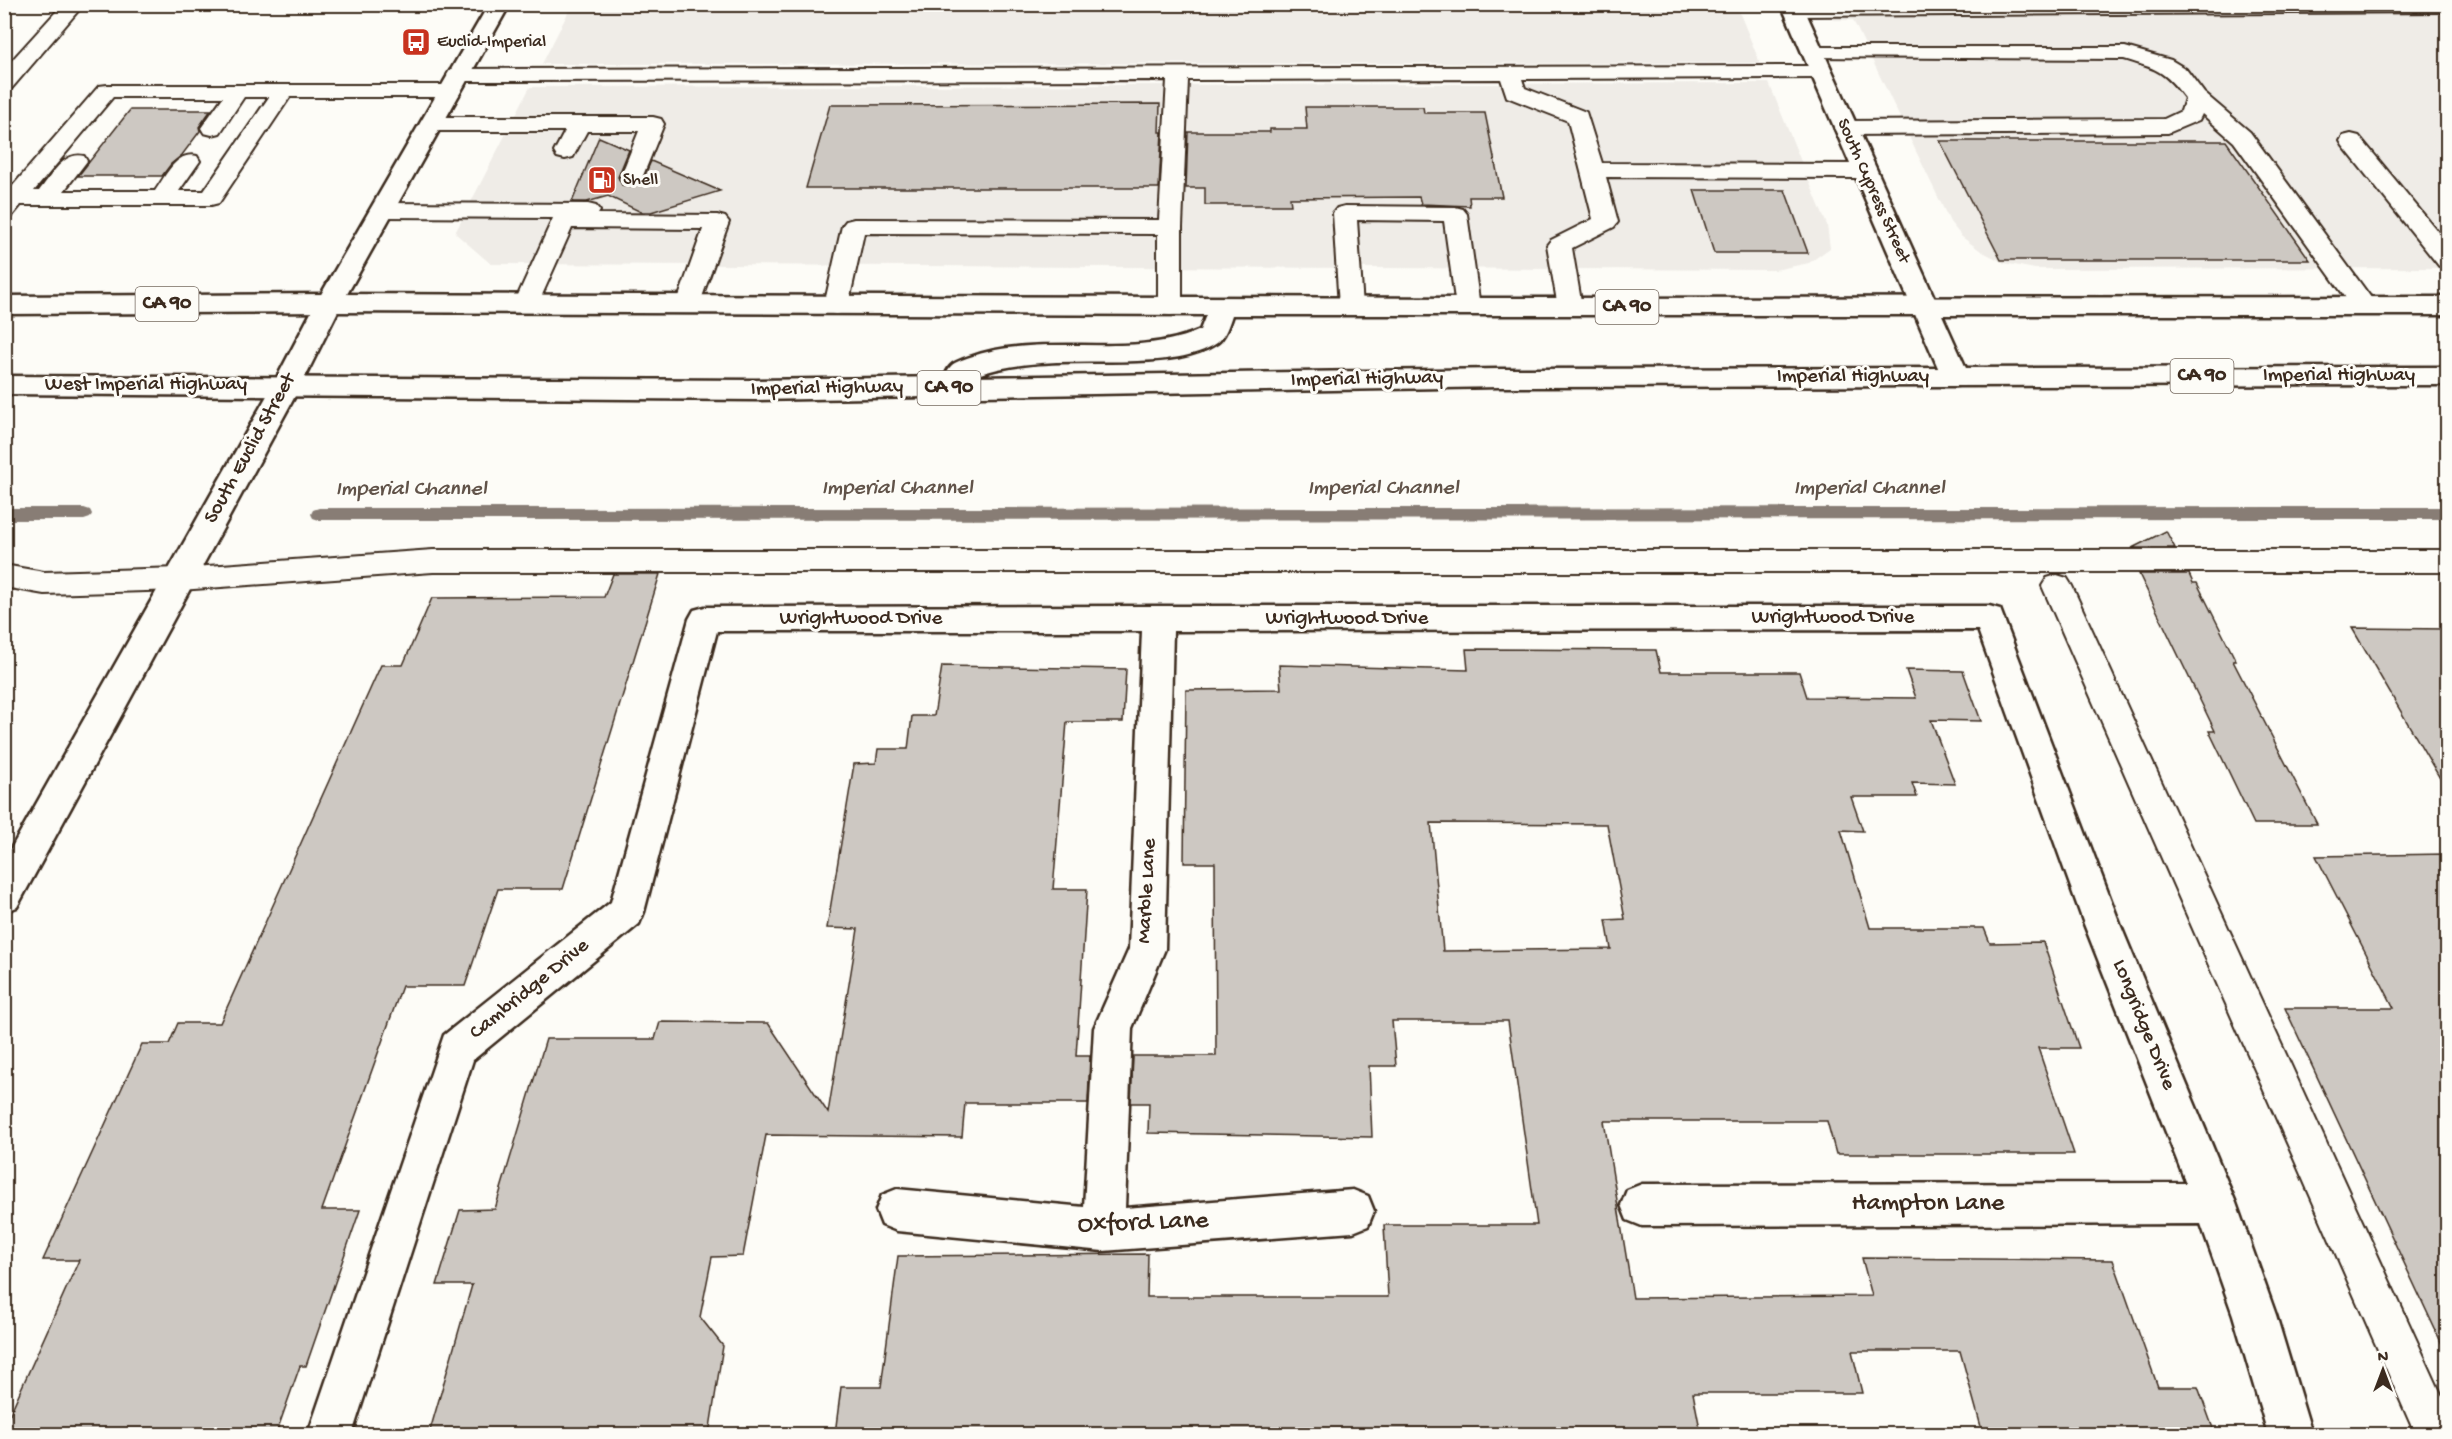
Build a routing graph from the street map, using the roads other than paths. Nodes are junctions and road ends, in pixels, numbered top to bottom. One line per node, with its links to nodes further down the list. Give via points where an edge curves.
1 (74, 4): 9 (lane)
2 (500, 4): 10 (main road, South Euclid Street)
3 (2162, 5): 4 (lane); 5 (lane)
4 (2448, 6)
5 (1792, 7): 6 (main road, South Cypress Street)
6 (1816, 62): 7 (lane); 14 (lane, via 2125,53 2164,64 2178,74); 19 (main road, South Cypress Street)
7 (1510, 72): 8 (lane); 24 (lane, via 1515,92 1578,117)
8 (1178, 73): 10 (lane); 34 (lane)
9 (4, 83)
10 (454, 83): 13 (lane); 16 (main road, South Euclid Street)
11 (134, 91): 12 (lane); 15 (lane); 30 (lane, via 107,91)
12 (238, 91): 13 (lane); 18 (lane)
13 (285, 91): 29 (lane, via 211,198)
14 (2196, 98): 19 (lane, via 2191,115 2168,126); 41 (lane, via 2242,137)
15 (115, 114)
16 (431, 124): 17 (lane); 31 (main road, South Euclid Street)
17 (579, 124): 21 (lane); 26 (lane, via 653,124)
18 (212, 128)
19 (1845, 128): 25 (main road, South Cypress Street)
20 (2351, 141): 35 (lane)
21 (565, 153)
22 (76, 161): 28 (lane)
23 (189, 161): 29 (lane)
24 (1593, 170): 25 (lane); 47 (lane, via 1606,222 1559,245)
25 (1864, 171): 48 (main road, South Cypress Street)
26 (631, 178)
27 (549, 185): 32 (lane)
28 (46, 198): 29 (lane); 30 (lane)
29 (162, 198)
30 (10, 204)
31 (382, 210): 32 (lane); 36 (main road, South Euclid Street)
32 (536, 211): 33 (lane)
33 (566, 216): 37 (lane); 39 (lane, via 616,212 717,222)
34 (1170, 227): 40 (lane, via 855,226); 43 (lane)
35 (2448, 261)
36 (329, 303): 37 (main road, CA 90); 38 (main road, CA 90); 52 (main road, South Euclid Street)
37 (526, 304): 39 (main road, CA 90)
38 (4, 305)
39 (688, 306): 40 (main road, CA 90)
40 (836, 306): 43 (main road, CA 90)
41 (2365, 306): 42 (main road, CA 90); 48 (main road, CA 90)
42 (2448, 306)
43 (1170, 307): 44 (main road, CA 90)
44 (1221, 307): 45 (main road, CA 90); 53 (main road, via 1210,335 1193,344 1160,350 1004,358 963,367 955,373)
45 (1351, 307): 46 (main road, CA 90); 46 (lane, via 1344,213 1455,214)
46 (1468, 307): 47 (main road, CA 90)
47 (1570, 307): 48 (main road, CA 90)
48 (1924, 307): 50 (main road, South Cypress Street)
49 (2448, 376): 50 (main road, Imperial Highway / CA 90)
50 (1956, 377): 53 (main road, Imperial Highway / CA 90, via 1500,378)
51 (4, 385): 52 (main road, West Imperial Highway / CA 90)
52 (287, 385): 53 (main road, Imperial Highway / CA 90); 56 (main road, South Euclid Street)
53 (951, 388)
54 (2448, 561): 56 (lane, via 433,561)
55 (4, 576): 56 (lane, via 44,583)
56 (180, 579): 61 (main road, South Euclid Street)
57 (2056, 586): 69 (lane)
58 (1158, 618): 59 (main road, Wrightwood Drive); 60 (main road, Wrightwood Drive); 66 (main road, Marble Lane, via 1147,949 1113,1028)
59 (1989, 618): 62 (main road, Longridge Drive, via 2094,906)
60 (705, 619): 67 (main road, Cambridge Drive, via 626,912 459,1048)
61 (9, 880)
62 (2215, 1203): 63 (main road, Hampton Lane); 68 (main road, Longridge Drive, via 2254,1312)
63 (1642, 1205)
64 (897, 1210): 66 (main road, Oxford Lane)
65 (1353, 1211): 66 (main road, Oxford Lane)
66 (1103, 1230)
67 (330, 1434)
68 (2290, 1434)
69 (2437, 1434)

